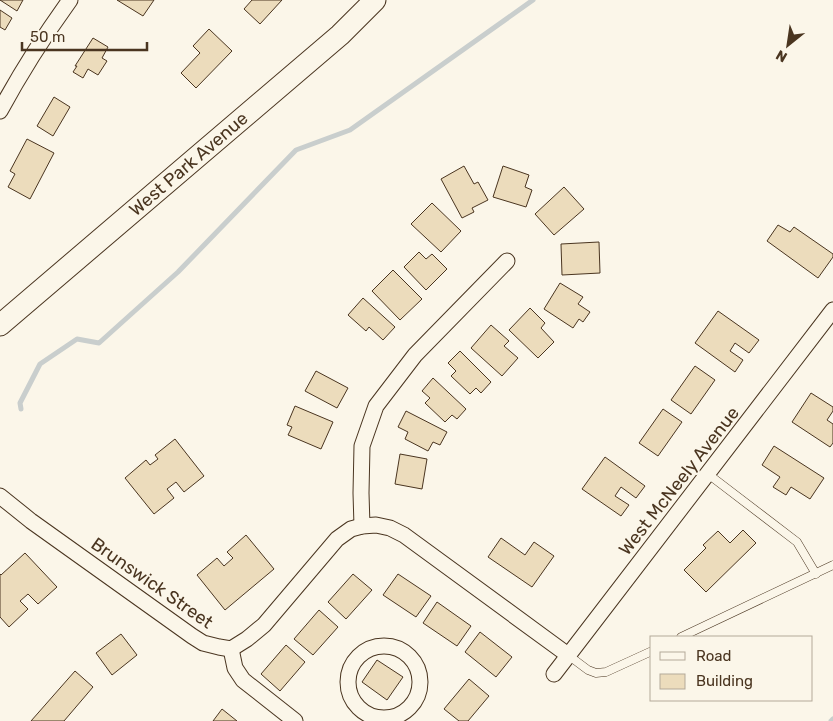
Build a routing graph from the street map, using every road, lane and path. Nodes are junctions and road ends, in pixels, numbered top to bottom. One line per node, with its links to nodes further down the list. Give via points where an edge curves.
1 (70, 0): 3 (street, via 50,27)
2 (375, 0): 6 (main road, West Park Avenue, via 340,34)
3 (0, 111)
4 (506, 261): 9 (street, via 415,355 376,406 362,446)
5 (833, 310): 7 (street, West McNeely Avenue)
6 (0, 325)
7 (708, 474): 11 (lane, via 797,542); 15 (street, West McNeely Avenue)
8 (0, 496): 13 (street, Brunswick Street, via 192,636 219,648)
9 (362, 526): 13 (street, via 338,539 264,625); 15 (street, via 376,525 404,534)
10 (833, 565): 11 (lane)
11 (816, 574): 12 (lane)
12 (683, 636)
13 (231, 649): 18 (street, via 235,668 243,680)
14 (650, 652): 15 (lane, via 606,672 596,673)
15 (568, 654): 16 (street, West McNeely Avenue)
16 (554, 674)
17 (358, 716): 17 (street, via 395,717 413,706 421,686 420,675 410,656 390,646 369,649 360,655 353,664 348,684)
18 (295, 721)

